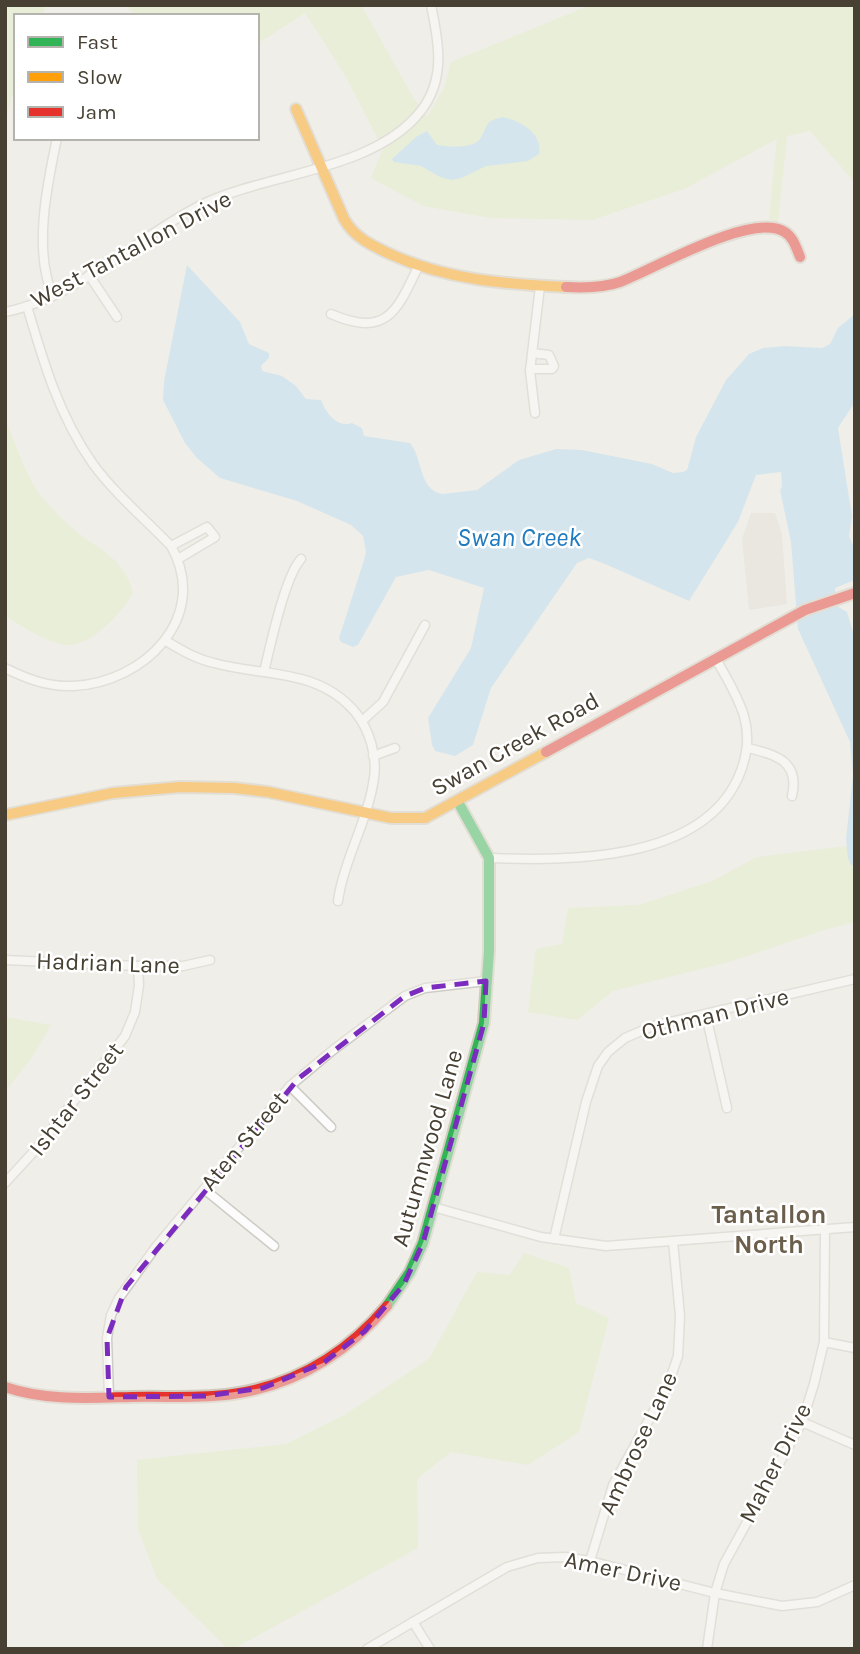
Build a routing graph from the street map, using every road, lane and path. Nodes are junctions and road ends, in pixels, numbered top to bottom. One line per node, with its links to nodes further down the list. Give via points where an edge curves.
1 (431, 5): 4 (street, West Tantallon Drive, via 439,66 435,87 419,114 398,132)
2 (296, 109): 4 (street)
3 (57, 140): 9 (street, via 44,237 45,274)
4 (322, 167): 6 (street, via 351,230 366,243); 7 (street, West Tantallon Drive, via 204,204)
5 (800, 257): 8 (street, via 789,234 755,227 611,285)
6 (418, 267): 8 (street, via 459,277); 12 (street, via 403,301 390,316 362,322)
7 (89, 275): 9 (street, West Tantallon Drive); 13 (street)
8 (540, 286): 14 (street)
9 (53, 296): 10 (street, West Tantallon Drive)
10 (27, 306): 11 (street, West Tantallon Drive); 17 (street, via 71,430 103,476)
11 (5, 312)
12 (331, 314)
13 (117, 317)
14 (532, 353): 15 (street); 15 (street, via 549,355 554,366)
15 (530, 369): 16 (street)
16 (535, 413)
17 (171, 546): 18 (street); 18 (street, via 201,529 211,529 215,537)
18 (178, 559): 22 (street, via 182,602)
19 (301, 559): 25 (street, via 294,568)
20 (855, 593): 23 (street, Swan Creek Road, via 819,604)
21 (425, 625): 26 (street, via 383,702)
22 (166, 641): 24 (street, via 126,671 81,685 42,683); 25 (street, via 214,664)
23 (716, 659): 28 (street, via 744,718); 31 (street, Swan Creek Road)
24 (5, 668)
25 (264, 672): 26 (street, via 324,686)
26 (362, 721): 29 (street)
27 (395, 748): 29 (street)
28 (748, 748): 30 (street, via 775,756 790,767); 34 (street, via 737,782 721,806 674,839 578,857)
29 (373, 756): 32 (street, via 374,780)
30 (792, 796)
31 (458, 802): 32 (street, Swan Creek Road, via 416,819); 34 (street)
32 (365, 813): 33 (street, Swan Creek Road, via 268,792 180,787 113,793); 35 (street)
33 (5, 815)
34 (489, 858): 40 (street, Autumnwood Lane)
35 (338, 901)
36 (5, 960): 38 (street, Hadrian Lane)
37 (210, 960): 38 (street, Hadrian Lane, via 183,966)
38 (138, 966): 45 (street, Ishtar Street, via 136,1002 125,1037)
39 (855, 979): 41 (street, Othman Drive)
40 (486, 981): 42 (street, Aten Street, via 425,988 405,996); 47 (street, Autumnwood Lane, via 483,1029)
41 (706, 1015): 43 (street); 50 (street, Othman Drive, via 635,1032 601,1061 586,1102)
42 (290, 1086): 44 (street); 46 (street, Aten Street)
43 (727, 1108)
44 (331, 1127)
45 (5, 1183)
46 (204, 1189): 52 (street); 56 (street, Aten Street, via 114,1308 107,1345)
47 (433, 1208): 50 (street); 56 (street, Autumnwood Lane, via 404,1284 357,1339 329,1359 292,1379 234,1394)
48 (855, 1227): 49 (street)
49 (825, 1231): 51 (street); 53 (street, Maher Drive)
50 (554, 1239): 51 (street, via 606,1246)
51 (673, 1241): 59 (street, Ambrose Lane, via 680,1316 678,1356 668,1385 610,1492)
52 (274, 1246)
53 (824, 1342): 54 (street); 57 (street, Maher Drive)
54 (855, 1348)
55 (5, 1387): 56 (street, Autumnwood Lane, via 40,1395)
56 (109, 1397)
57 (802, 1422): 58 (street); 61 (street, Maher Drive, via 730,1549)
58 (855, 1445)
59 (590, 1561): 61 (street, Amer Drive); 62 (street, Amer Drive, via 556,1557 521,1562)
60 (855, 1585): 61 (street, Amer Drive, via 824,1600 790,1606)
61 (715, 1593): 65 (street, Maher Drive)
62 (413, 1622): 63 (street, Amer Drive); 64 (street)
63 (367, 1649)
64 (430, 1649)
65 (707, 1649)

